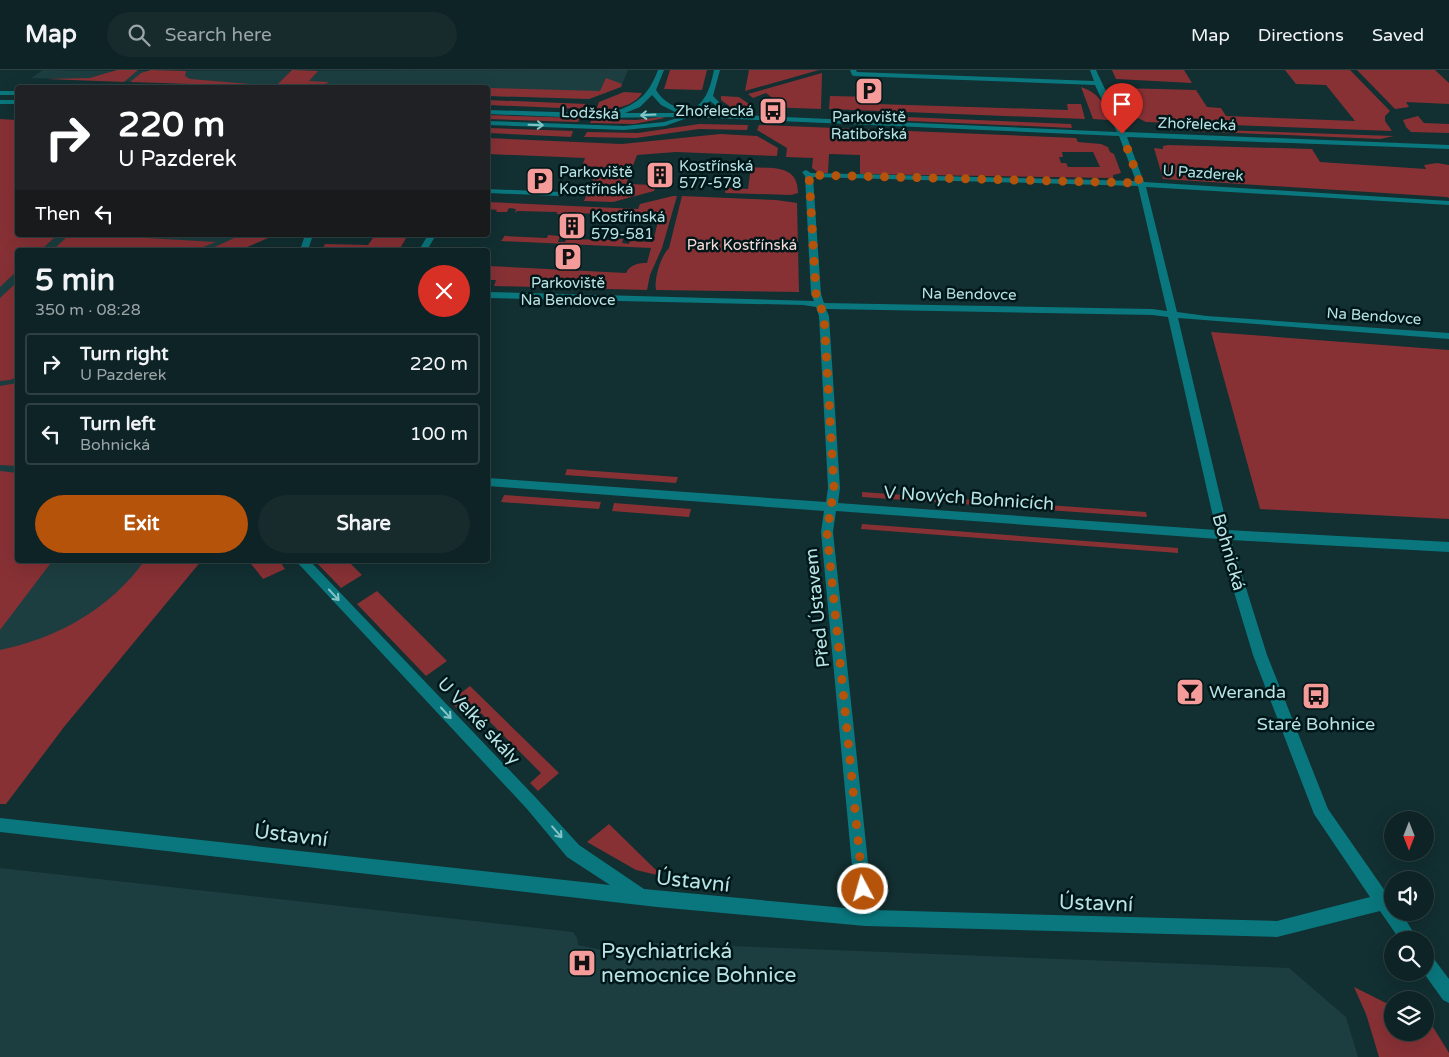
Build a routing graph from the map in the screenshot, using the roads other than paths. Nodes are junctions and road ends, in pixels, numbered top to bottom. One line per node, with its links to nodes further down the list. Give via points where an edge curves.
1 (661, 70): 6 (street, Lodžská)
2 (717, 70): 9 (street)
3 (1093, 70): 5 (street, Bohnická)
4 (854, 72): 5 (street)
5 (1099, 83): 17 (street, Bohnická)
6 (653, 91): 13 (street, Zhořelecká, via 662,103); 14 (street, Lodžská, via 632,109)
7 (0, 93): 8 (street)
8 (15, 93)
9 (710, 97): 13 (street, Lodžská); 15 (street, via 722,108)
10 (0, 102): 11 (street)
11 (15, 102)
12 (490, 112): 14 (street, Lodžská)
13 (689, 115): 14 (street, Lodžská, one-way to 14); 15 (street, Zhořelecká); 16 (street, Lodžská, one-way to 13, via 631,128 662,125)
14 (608, 116)
15 (744, 117): 17 (street, Zhořelecká)
16 (490, 123)
17 (1122, 134): 18 (street, Zhořelecká); 20 (street, Bohnická)
18 (1449, 147)
19 (808, 173): 20 (street, U Pazderek); 27 (street, Před Ústavem, via 816,294)
20 (1140, 183): 23 (street, U Pazderek); 28 (street, Bohnická)
21 (490, 191): 22 (street)
22 (560, 194)
23 (1449, 204)
24 (431, 237): 25 (street)
25 (424, 248)
26 (490, 295): 27 (street, Na Bendovce)
27 (821, 305): 28 (street, Na Bendovce); 31 (street, Před Ústavem, via 834,488)
28 (1172, 314): 29 (street, Na Bendovce); 32 (street, Bohnická)
29 (1449, 336)
30 (490, 482): 31 (street, V Nových Bohnicích)
31 (830, 506): 32 (street, V Nových Bohnicích); 38 (street, Před Ústavem, via 827,532)
32 (1223, 534): 33 (street, V Nových Bohnicích); 37 (street, Bohnická, via 1260,655 1322,814)
33 (1449, 547)
34 (304, 563): 36 (street, U Velké skály, one-way to 36, via 573,851)
35 (0, 825): 36 (street, Ústavní)
36 (640, 896): 38 (street, Ústavní)
37 (1382, 902): 38 (street, Ústavní, via 1277,929); 39 (street, Bohnická)
38 (865, 918)
39 (1403, 931)
40 (1434, 973): 41 (street)
41 (1449, 994)

